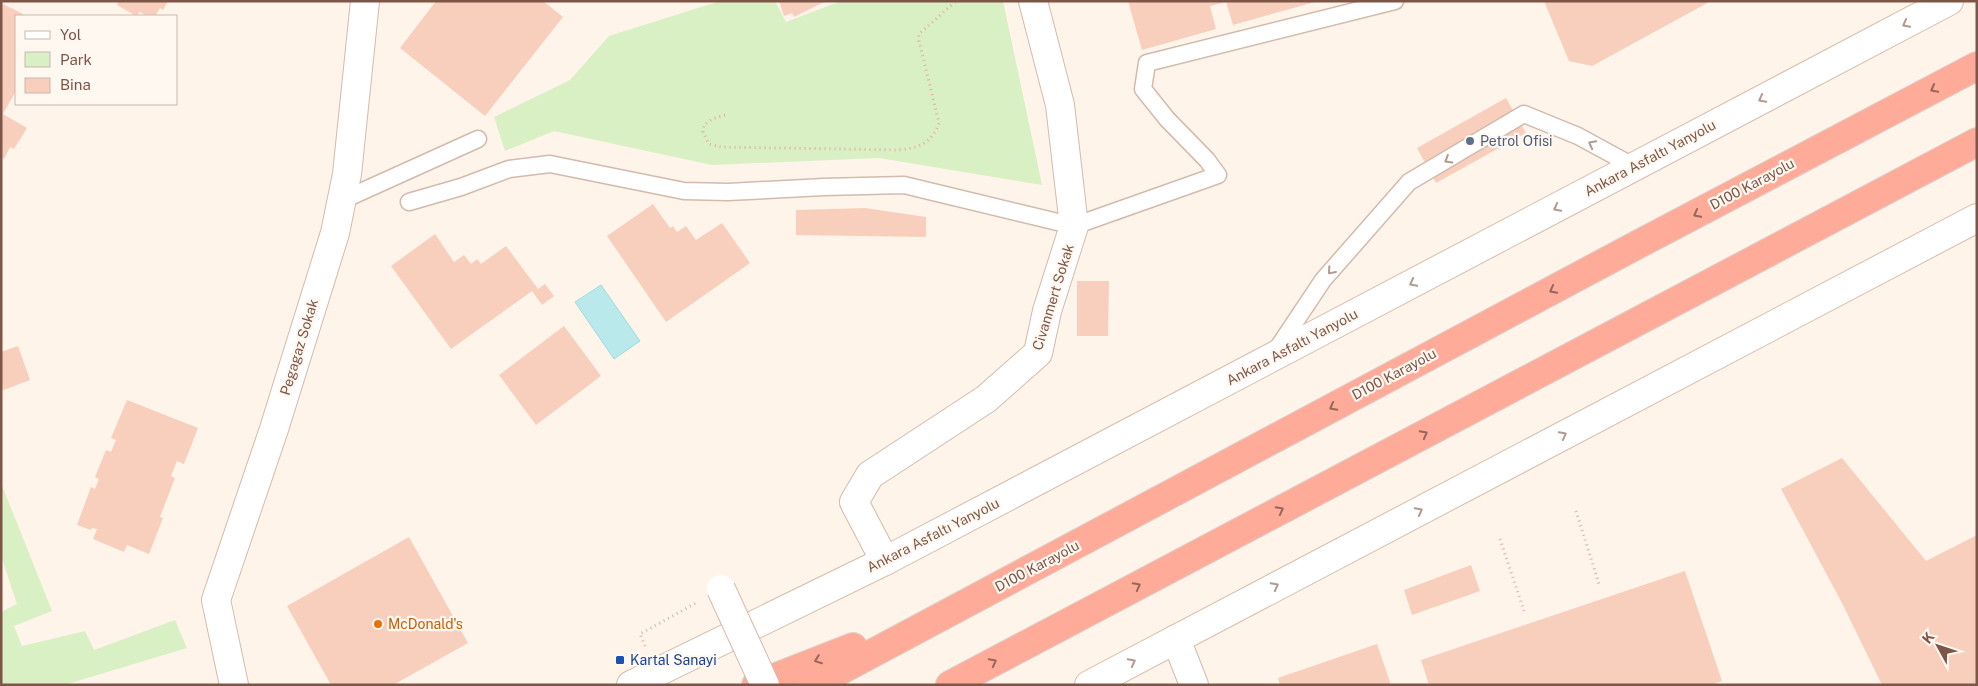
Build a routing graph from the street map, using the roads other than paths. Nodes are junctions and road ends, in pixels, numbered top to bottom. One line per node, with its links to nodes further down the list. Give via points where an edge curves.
1 (365, 1): 11 (main road, Pegagaz Sokak)
2 (1032, 1): 14 (main road, Civanmert Sokak, via 1060,105)
3 (1395, 1): 14 (lane, via 1147,63 1143,89 1167,120 1218,174)
4 (1949, 1): 9 (main road, Ankara Asfaltı Yanyolu, one-way to 9)
5 (1977, 66): 18 (highway, D100 Karayolu, one-way to 18)
6 (478, 139): 11 (lane)
7 (1977, 142): 10 (highway)
8 (1977, 152): 10 (highway)
9 (1634, 167): 15 (main road, Ankara Asfaltı Yanyolu, one-way to 15); 15 (lane, one-way to 15, via 1578,136 1524,114 1409,182 1323,280)
10 (1887, 189): 25 (highway, one-way to 10)
11 (343, 200): 20 (main road, Pegagaz Sokak, via 277,419 216,600)
12 (409, 202): 14 (lane, via 461,187 509,168 550,164 684,191 904,185)
13 (1977, 218): 19 (main road, one-way to 13)
14 (1074, 226): 16 (main road, Civanmert Sokak, via 1047,311 1038,352 986,400 870,476 854,502)
15 (1272, 358): 16 (main road, Ankara Asfaltı Yanyolu)
16 (885, 561): 21 (main road, Ankara Asfaltı Yanyolu)
17 (720, 589): 23 (main road, bridge)
18 (978, 598): 22 (highway, one-way to 22); 24 (highway, D100 Karayolu)
19 (1176, 639): 26 (main road, one-way to 19); 27 (main road)
20 (234, 685)
21 (631, 685)
22 (756, 685)
23 (765, 685)
24 (813, 685)
25 (950, 685)
26 (1088, 685)
27 (1194, 685)

